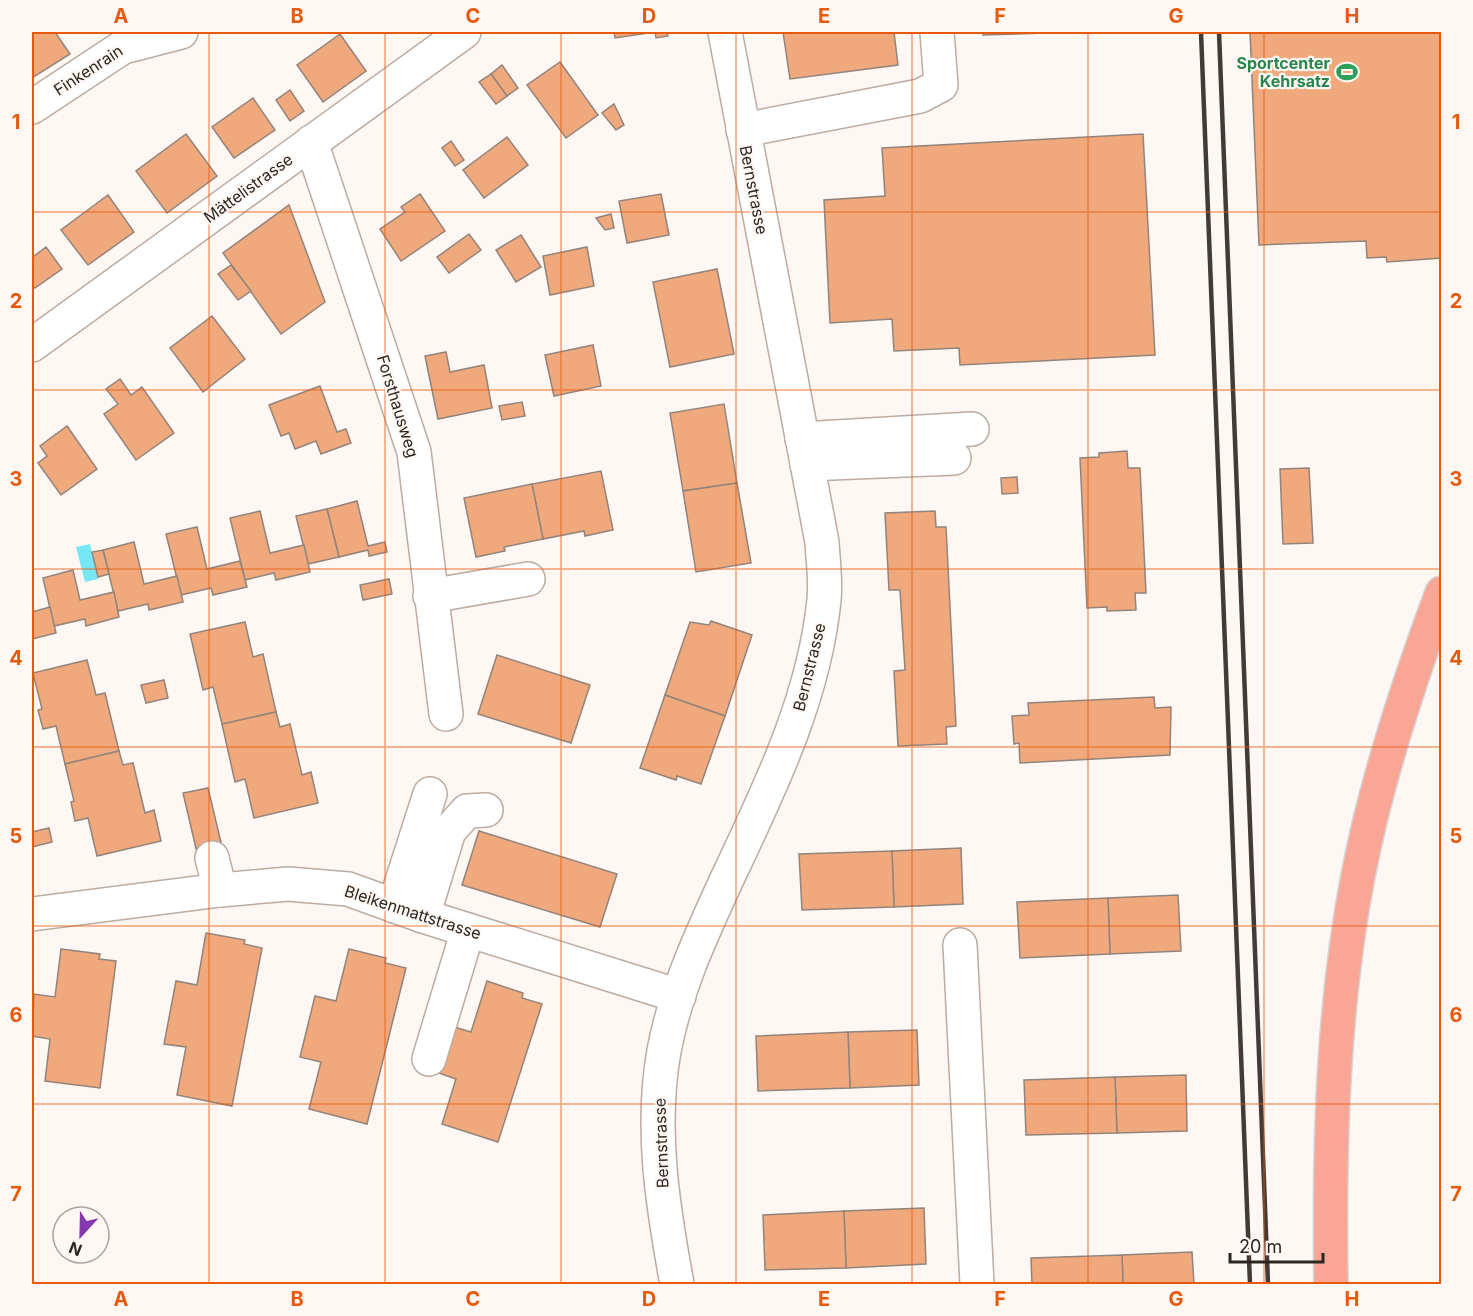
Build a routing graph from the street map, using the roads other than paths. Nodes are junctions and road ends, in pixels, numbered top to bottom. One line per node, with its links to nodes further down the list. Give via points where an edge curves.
1 (181, 32): 5 (street, Finkenrain, via 123,47)
2 (464, 32): 7 (street, Mättelistrasse)
3 (725, 32): 6 (street, Bernstrasse)
4 (937, 32): 6 (street, via 940,85 920,96)
5 (32, 107)
6 (743, 130): 10 (street, Bernstrasse)
7 (311, 142): 8 (street, Mättelistrasse); 14 (street, Forsthausweg, via 414,452)
8 (32, 345)
9 (972, 429): 10 (street)
10 (805, 452): 11 (street); 24 (street, Bernstrasse, via 822,542 824,599 809,677 784,751 700,938)
11 (954, 458)
12 (528, 579): 14 (street)
13 (1442, 593): 28 (main road, via 1405,700 1358,876 1334,1064 1329,1180)
14 (430, 596): 15 (street, Forsthausweg)
15 (446, 714)
16 (430, 794): 20 (street)
17 (486, 810): 20 (street, via 467,811 449,831)
18 (212, 858): 19 (street)
19 (220, 890): 20 (street, Bleikenmattstrasse, via 288,884 348,889); 21 (street, Bleikenmattstrasse)
20 (408, 911): 22 (street, Bleikenmattstrasse)
21 (32, 914)
22 (468, 930): 24 (street, Bleikenmattstrasse); 25 (street)
23 (960, 945): 27 (street)
24 (679, 996): 26 (street, Bernstrasse, via 657,1098 663,1192)
25 (429, 1059)
26 (677, 1284)
27 (976, 1284)
28 (1331, 1284)

